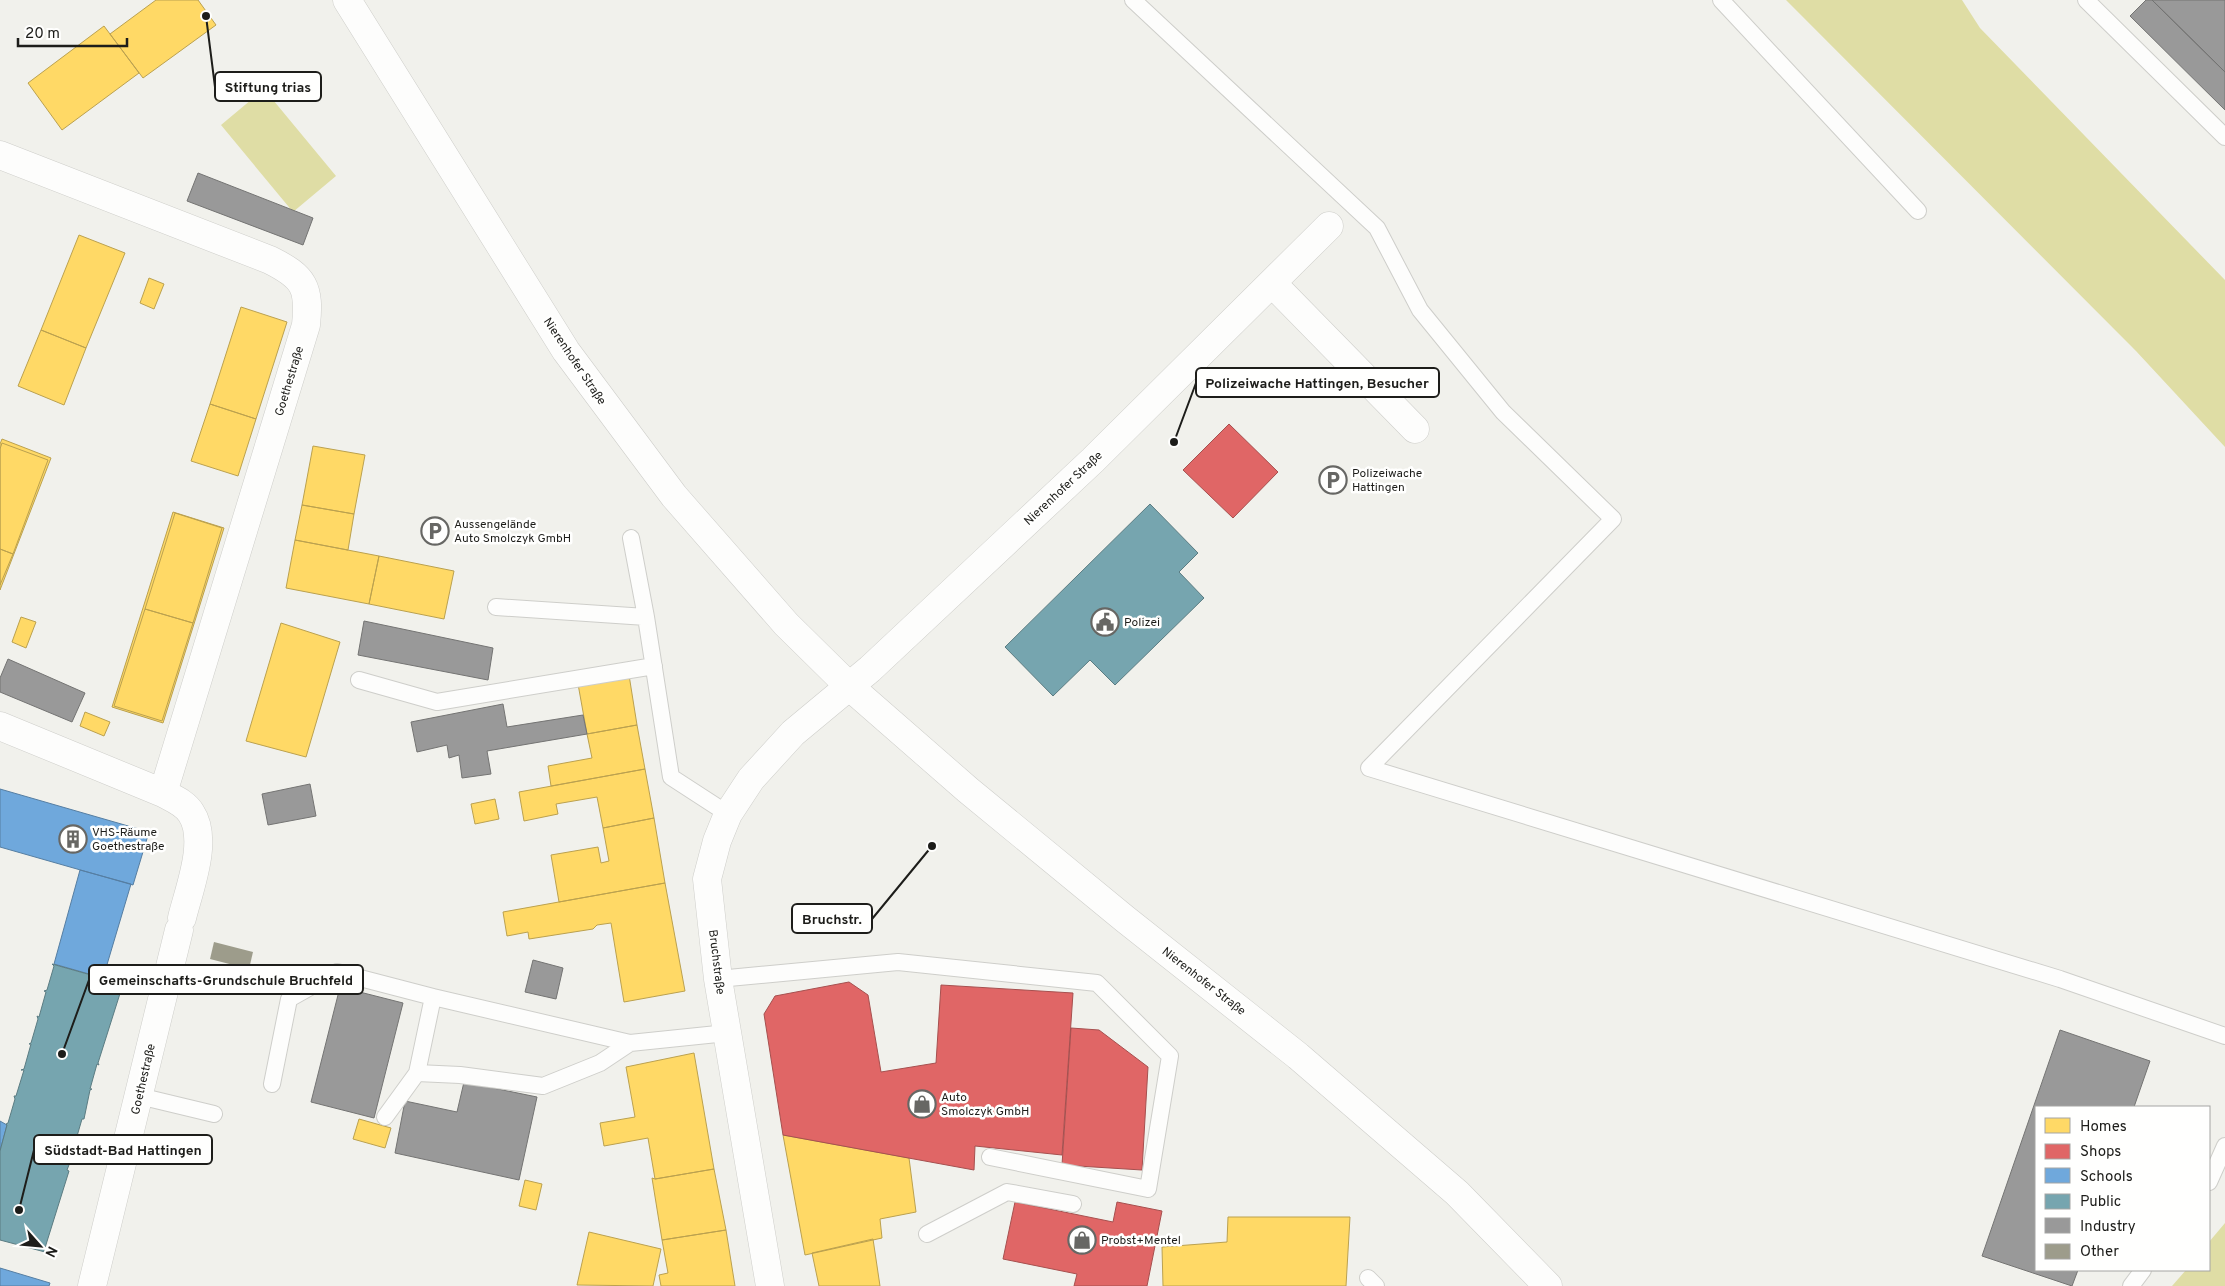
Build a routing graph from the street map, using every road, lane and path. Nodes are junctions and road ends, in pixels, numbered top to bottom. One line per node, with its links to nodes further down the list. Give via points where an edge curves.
1 (348, 0): 16 (street, Nierenhofer Straße, via 566,351 636,448 758,594)
2 (1134, 0): 23 (lane, via 1376,228 1420,310 1503,412 1614,519 1370,768 2060,979)
3 (1721, 0): 7 (lane)
4 (2086, 0): 5 (lane)
5 (2225, 137)
6 (0, 155): 18 (street, Goethestraße, via 270,260 301,280 308,303 306,325)
7 (1918, 211)
8 (1329, 226): 9 (street, Nierenhofer Straße)
9 (1272, 283): 10 (street); 16 (street, Nierenhofer Straße, via 1094,460)
10 (1415, 428)
11 (631, 538): 13 (lane)
12 (496, 607): 13 (lane)
13 (646, 617): 14 (lane)
14 (654, 666): 15 (lane, via 437,702); 19 (lane, via 671,777)
15 (359, 680)
16 (850, 687): 19 (street, Bruchstraße, via 793,733 751,779); 38 (street, Nierenhofer Straße, via 968,790 1298,1056 1457,1193)
17 (0, 726): 18 (street, Goethestraße)
18 (163, 793): 27 (street, Goethestraße, via 182,803 192,813 199,850)
19 (728, 814): 20 (street, Bruchstraße, via 707,879)
20 (718, 979): 22 (street, Bruchstraße); 31 (lane, via 898,962 1097,983 1170,1056 1148,1189)
21 (434, 997): 24 (lane); 25 (lane); 26 (lane, via 336,972 289,999)
22 (727, 1033): 24 (lane); 37 (street, Bruchstraße)
23 (2225, 1036)
24 (630, 1043): 25 (lane, via 600,1064 544,1086)
25 (417, 1073): 29 (lane)
26 (272, 1084)
27 (139, 1096): 28 (lane); 36 (street, Goethestraße)
28 (214, 1114)
29 (384, 1117)
30 (2225, 1146): 32 (lane)
31 (990, 1157)
32 (2210, 1180)
33 (1073, 1204): 34 (lane, via 1007,1192)
34 (927, 1234)
35 (2143, 1271): 39 (lane)
36 (92, 1286)
37 (770, 1286)
38 (1548, 1286)
39 (2131, 1286)

